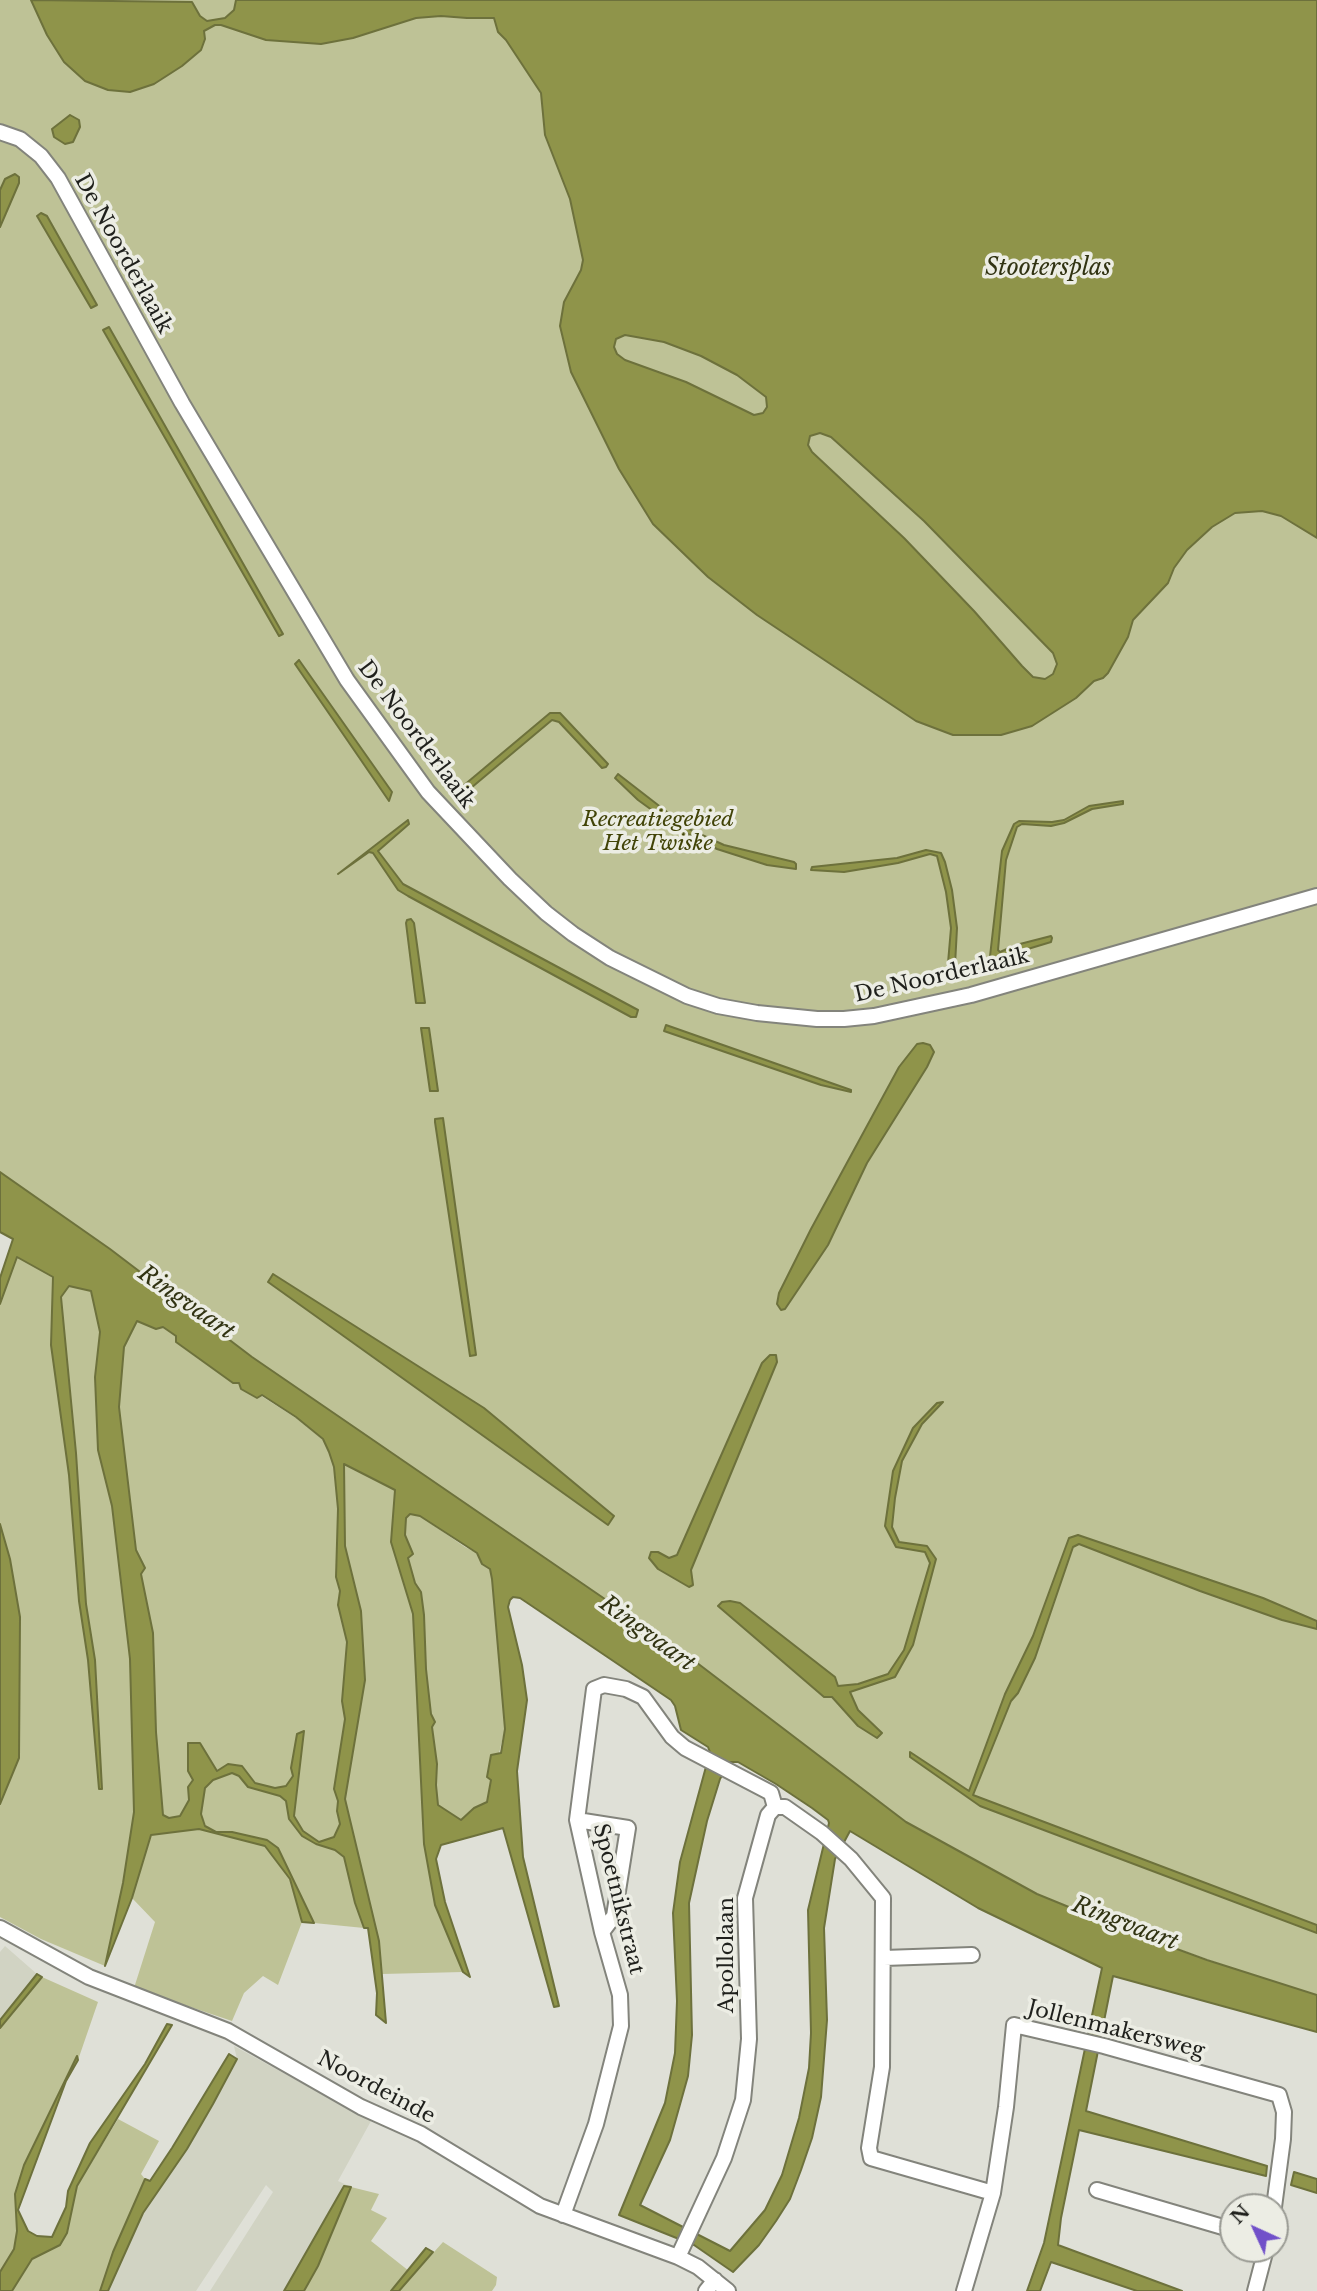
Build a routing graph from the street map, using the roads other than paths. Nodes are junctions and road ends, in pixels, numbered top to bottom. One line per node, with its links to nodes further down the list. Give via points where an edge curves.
1 (0, 132): 2 (street, De Noorderlaaik, via 30,147 58,178 182,403 347,680 428,792 546,913 610,958 687,996 719,1006 844,1019 971,995)
2 (1317, 896)
3 (775, 1807): 4 (street, Spoetnikstraat, via 771,1793 685,1748 643,1697 604,1685 594,1689); 8 (street, via 785,1807 822,1833 883,1898); 14 (street, Apollolaan, via 768,1815 745,1898 749,2039 743,2100 724,2158)
4 (577, 1821): 6 (street, Spoetnikstraat); 6 (street, via 628,1828 614,1916)
5 (0, 1928): 12 (street, Noordeinde, via 89,1977 229,2031)
6 (602, 1933): 12 (street, Spoetnikstraat, via 620,1995 621,2026 596,2124)
7 (972, 1955): 8 (street)
8 (884, 1958): 10 (street, via 882,2067 871,2158)
9 (1097, 2190): 13 (street)
10 (993, 2193): 11 (street, Jollenmakersweg, via 1014,2025 1279,2095 1284,2112); 18 (street, Jollenmakersweg)
11 (1276, 2193)
12 (563, 2215): 14 (street, Noordeinde)
13 (1219, 2227)
14 (681, 2250): 16 (street, Noordeinde)
15 (1262, 2263): 19 (street)
16 (711, 2285): 17 (street, Noordeinde)
17 (727, 2291)
18 (964, 2291)
19 (1255, 2291)

